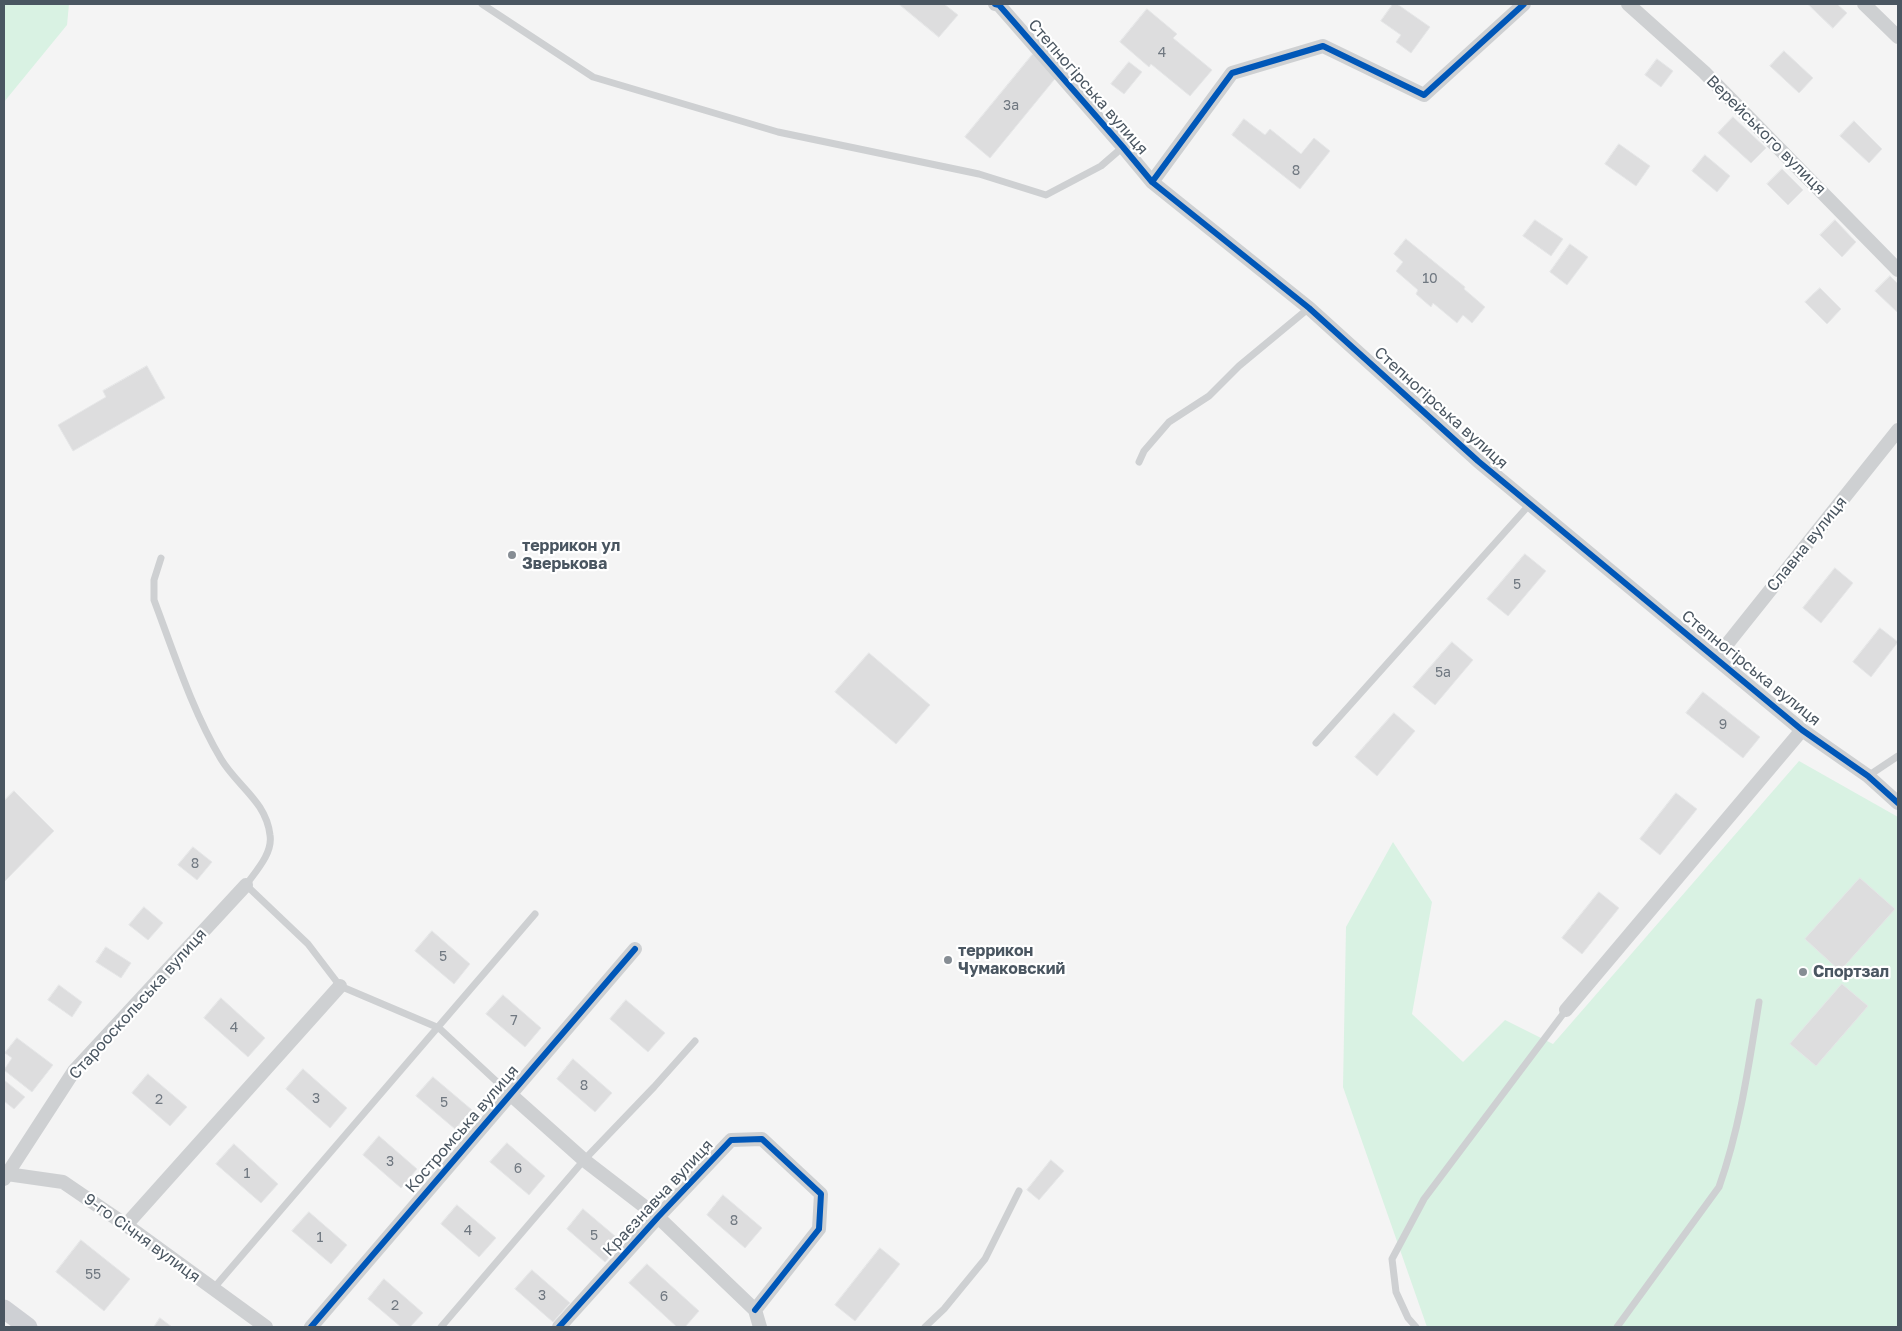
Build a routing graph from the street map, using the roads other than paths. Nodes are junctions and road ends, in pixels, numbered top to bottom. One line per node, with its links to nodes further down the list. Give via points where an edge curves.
1 (482, 4): 7 (lane, via 593,77 778,132 979,174 1046,195 1101,166)
2 (995, 4): 7 (street, Степногірська вулиця)
3 (1524, 4): 8 (street, via 1424,95 1324,46 1232,73)
4 (1628, 4): 9 (street, Верейського вулиця, via 1704,72)
5 (1864, 4): 6 (street)
6 (1898, 37)
7 (1124, 147): 8 (street, Степногірська вулиця)
8 (1152, 182): 10 (street, Степногірська вулиця)
9 (1898, 270)
10 (1309, 308): 12 (lane, via 1239,366 1209,396 1169,422 1144,451); 13 (street, Степногірська вулиця)
11 (1898, 430): 15 (street, Славна вулиця)
12 (1139, 462)
13 (1530, 504): 15 (street, Степногірська вулиця); 17 (lane)
14 (161, 558): 21 (lane, via 154,580 154,600 198,713 222,760 265,814 271,837 265,858)
15 (1716, 658): 16 (street, Степногірська вулиця)
16 (1802, 730): 19 (street, Степногірська вулиця); 26 (street, Степногірська вулиця)
17 (1316, 743)
18 (1898, 756): 19 (lane)
19 (1868, 776): 20 (street, Степногірська вулиця)
20 (1898, 803)
21 (246, 885): 24 (lane, via 308,944); 31 (street, Старооскольська вулиця, via 74,1071)
22 (535, 914): 27 (lane)
23 (635, 949): 29 (street, Костромська вулиця)
24 (340, 986): 27 (lane); 34 (street)
25 (1759, 1002): 46 (lane, via 1728,1161 1719,1187)
26 (1566, 1010): 45 (lane, via 1424,1199 1392,1259 1396,1292)
27 (439, 1028): 29 (lane); 35 (lane)
28 (694, 1041): 30 (lane)
29 (510, 1094): 30 (street); 40 (street, Костромська вулиця)
30 (584, 1160): 33 (street); 41 (lane)
31 (6, 1176): 34 (street, 9-го Січня вулиця, via 63,1182)
32 (1018, 1191): 44 (lane, via 986,1259)
33 (658, 1217): 37 (street); 37 (street, Краєзнавча вулиця, via 731,1140 762,1140 821,1194 819,1229); 42 (street, Краєзнавча вулиця)
34 (126, 1225): 35 (street, 9-го Січня вулиця)
35 (213, 1289): 39 (street, 9-го Січня вулиця)
36 (4, 1309): 38 (street)
37 (755, 1310): 43 (street)
38 (28, 1327)
39 (266, 1327)
40 (311, 1327)
41 (441, 1327)
42 (559, 1327)
43 (760, 1327)
44 (925, 1327)
45 (1416, 1327)
46 (1617, 1327)

